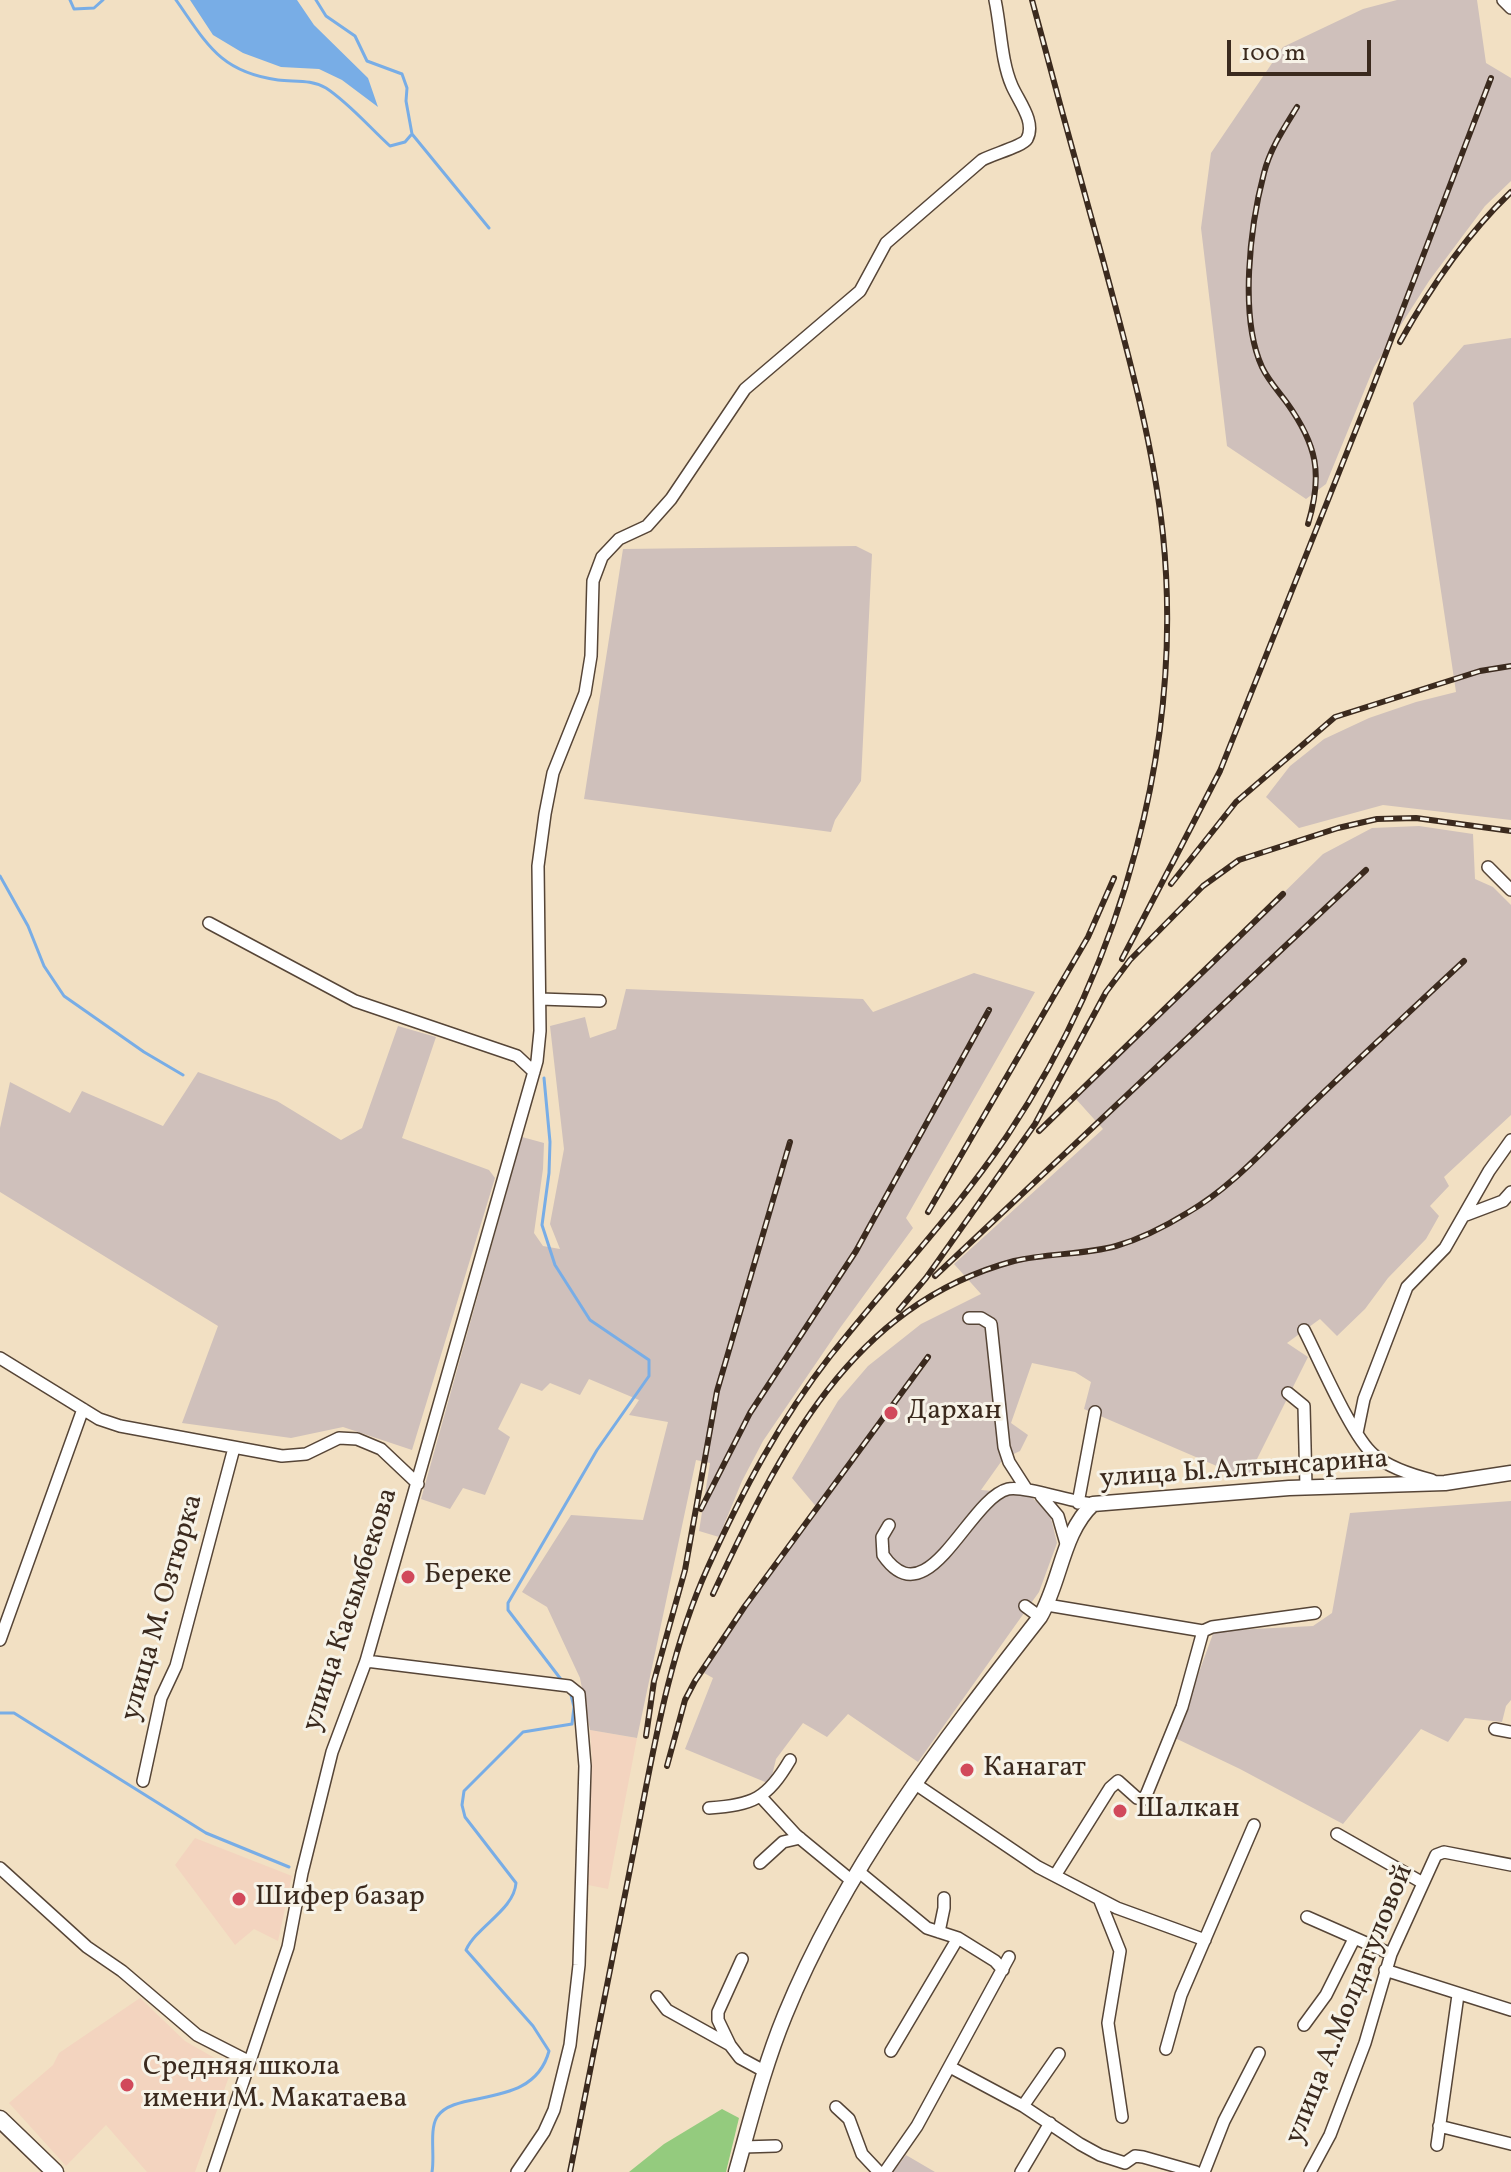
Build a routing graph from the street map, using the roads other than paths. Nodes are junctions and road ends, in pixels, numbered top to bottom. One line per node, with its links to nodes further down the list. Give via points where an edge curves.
1 (995, 0): 7 (street, улица Касымбекова, via 1010,82 1029,122 1028,137 1020,146 982,160 886,243 860,291 745,389 671,499 647,526 619,539 602,557 593,581 585,693 553,773 545,814 538,866)
2 (1503, 0): 3 (street)
3 (1511, 8)
4 (1488, 867): 5 (street)
5 (1511, 890)
6 (209, 923): 9 (street, via 355,1001 517,1056)
7 (540, 999): 8 (street); 9 (street, улица Касымбекова)
8 (600, 1001)
9 (535, 1067): 23 (street, улица Касымбекова)
10 (1511, 1140): 12 (street)
11 (1511, 1192): 12 (street, via 1503,1201)
12 (1466, 1215): 19 (street, via 1445,1248 1407,1287 1364,1399)
13 (969, 1318): 25 (street, via 991,1324 1004,1447)
14 (1304, 1330): 19 (street)
15 (0, 1358): 17 (street)
16 (1288, 1393): 24 (street, via 1304,1406)
17 (83, 1409): 20 (street, via 120,1426); 33 (street)
18 (1095, 1412): 26 (street)
19 (1357, 1433): 22 (street, via 1372,1454)
20 (234, 1448): 23 (street, via 282,1456 306,1454 339,1438 357,1439 381,1449); 38 (street, улица М. Озтюрка, via 176,1666 161,1698)
21 (1511, 1473): 22 (street, улица Ы.Алтынсарина)
22 (1445, 1483): 24 (street, улица Ы.Алтынсарина)
23 (418, 1484): 34 (street, улица Касымбекова)
24 (1306, 1487): 26 (street, улица Ы.Алтынсарина)
25 (1033, 1492): 26 (street); 27 (street, via 1010,1488 994,1495 947,1551 917,1574 900,1570 883,1555 882,1537); 28 (street, via 1054,1508)
26 (1085, 1503): 28 (street, улица Ы.Алтынсарина)
27 (889, 1525)
28 (1067, 1547): 30 (street, улица Ы.Алтынсарина)
29 (1025, 1606): 30 (street)
30 (1044, 1611): 32 (street); 39 (street, улица Ы.Алтынсарина)
31 (1315, 1613): 32 (street)
32 (1203, 1631): 48 (street, via 1182,1707 1144,1799 1118,1781)
33 (0, 1640)
34 (366, 1661): 72 (street, улица Касымбекова, via 332,1752 288,1947); 88 (street, via 569,1686 579,1694 585,1766 579,1965 570,2045 554,2110)
35 (1495, 1729): 36 (street)
36 (1511, 1732)
37 (790, 1760): 40 (street)
38 (143, 1781)
39 (914, 1783): 48 (street); 49 (street, улица Ы.Алтынсарина)
40 (761, 1797): 41 (street); 44 (street)
41 (709, 1808)
42 (1254, 1825): 57 (street)
43 (1337, 1834): 50 (street)
44 (800, 1838): 45 (street, via 783,1842); 49 (street)
45 (760, 1863)
46 (1511, 1865): 50 (street, улица А.Молдагуловой, via 1444,1852 1436,1855)
47 (0, 1868): 72 (street, via 87,1947 197,2035)
48 (1056, 1874): 52 (street)
49 (855, 1876): 54 (street); 74 (street, улица Ы.Алтынсарина, via 798,1985)
50 (1423, 1883): 58 (street, улица А.Молдагуловой)
51 (944, 1898): 54 (street)
52 (1099, 1900): 57 (street); 77 (street, via 1120,1951 1108,2023)
53 (1307, 1917): 56 (street)
54 (939, 1932): 55 (street)
55 (958, 1938): 61 (street); 69 (street)
56 (1354, 1939): 58 (street); 66 (street)
57 (1205, 1940): 68 (street, via 1181,1995)
58 (1391, 1954): 62 (street, улица А.Молдагуловой)
59 (1009, 1957): 61 (street)
60 (742, 1959): 67 (street, via 718,2012)
61 (1003, 1970): 73 (street)
62 (1385, 1970): 63 (street); 95 (street, улица А.Молдагуловой, via 1361,2054)
63 (1458, 1995): 65 (street); 80 (street)
64 (657, 1997): 67 (street, via 677,2017)
65 (1511, 2010)
66 (1304, 2025)
67 (730, 2045): 74 (street, via 740,2058)
68 (1166, 2049)
69 (891, 2051)
70 (1259, 2053): 94 (street)
71 (1059, 2054): 75 (street)
72 (248, 2061): 87 (street, улица Касымбекова)
73 (950, 2067): 75 (street); 91 (street)
74 (764, 2071): 84 (street, улица Ы.Алтынсарина)
75 (1023, 2106): 79 (street)
76 (836, 2107): 90 (street, via 849,2119 862,2154)
77 (1122, 2117)
78 (0, 2119): 86 (main road)
79 (1050, 2123): 85 (street, via 1100,2155); 92 (street)
80 (1439, 2126): 81 (street); 82 (street)
81 (1511, 2144)
82 (1437, 2145)
83 (776, 2146): 84 (street)
84 (743, 2147): 89 (street, улица Ы.Алтынсарина)
85 (1130, 2166): 93 (street, via 1135,2156)
86 (55, 2172)
87 (213, 2172)
88 (517, 2172)
89 (736, 2172)
90 (879, 2172)
91 (885, 2172)
92 (1021, 2172)
93 (1196, 2172)
94 (1204, 2172)
95 (1310, 2172)

